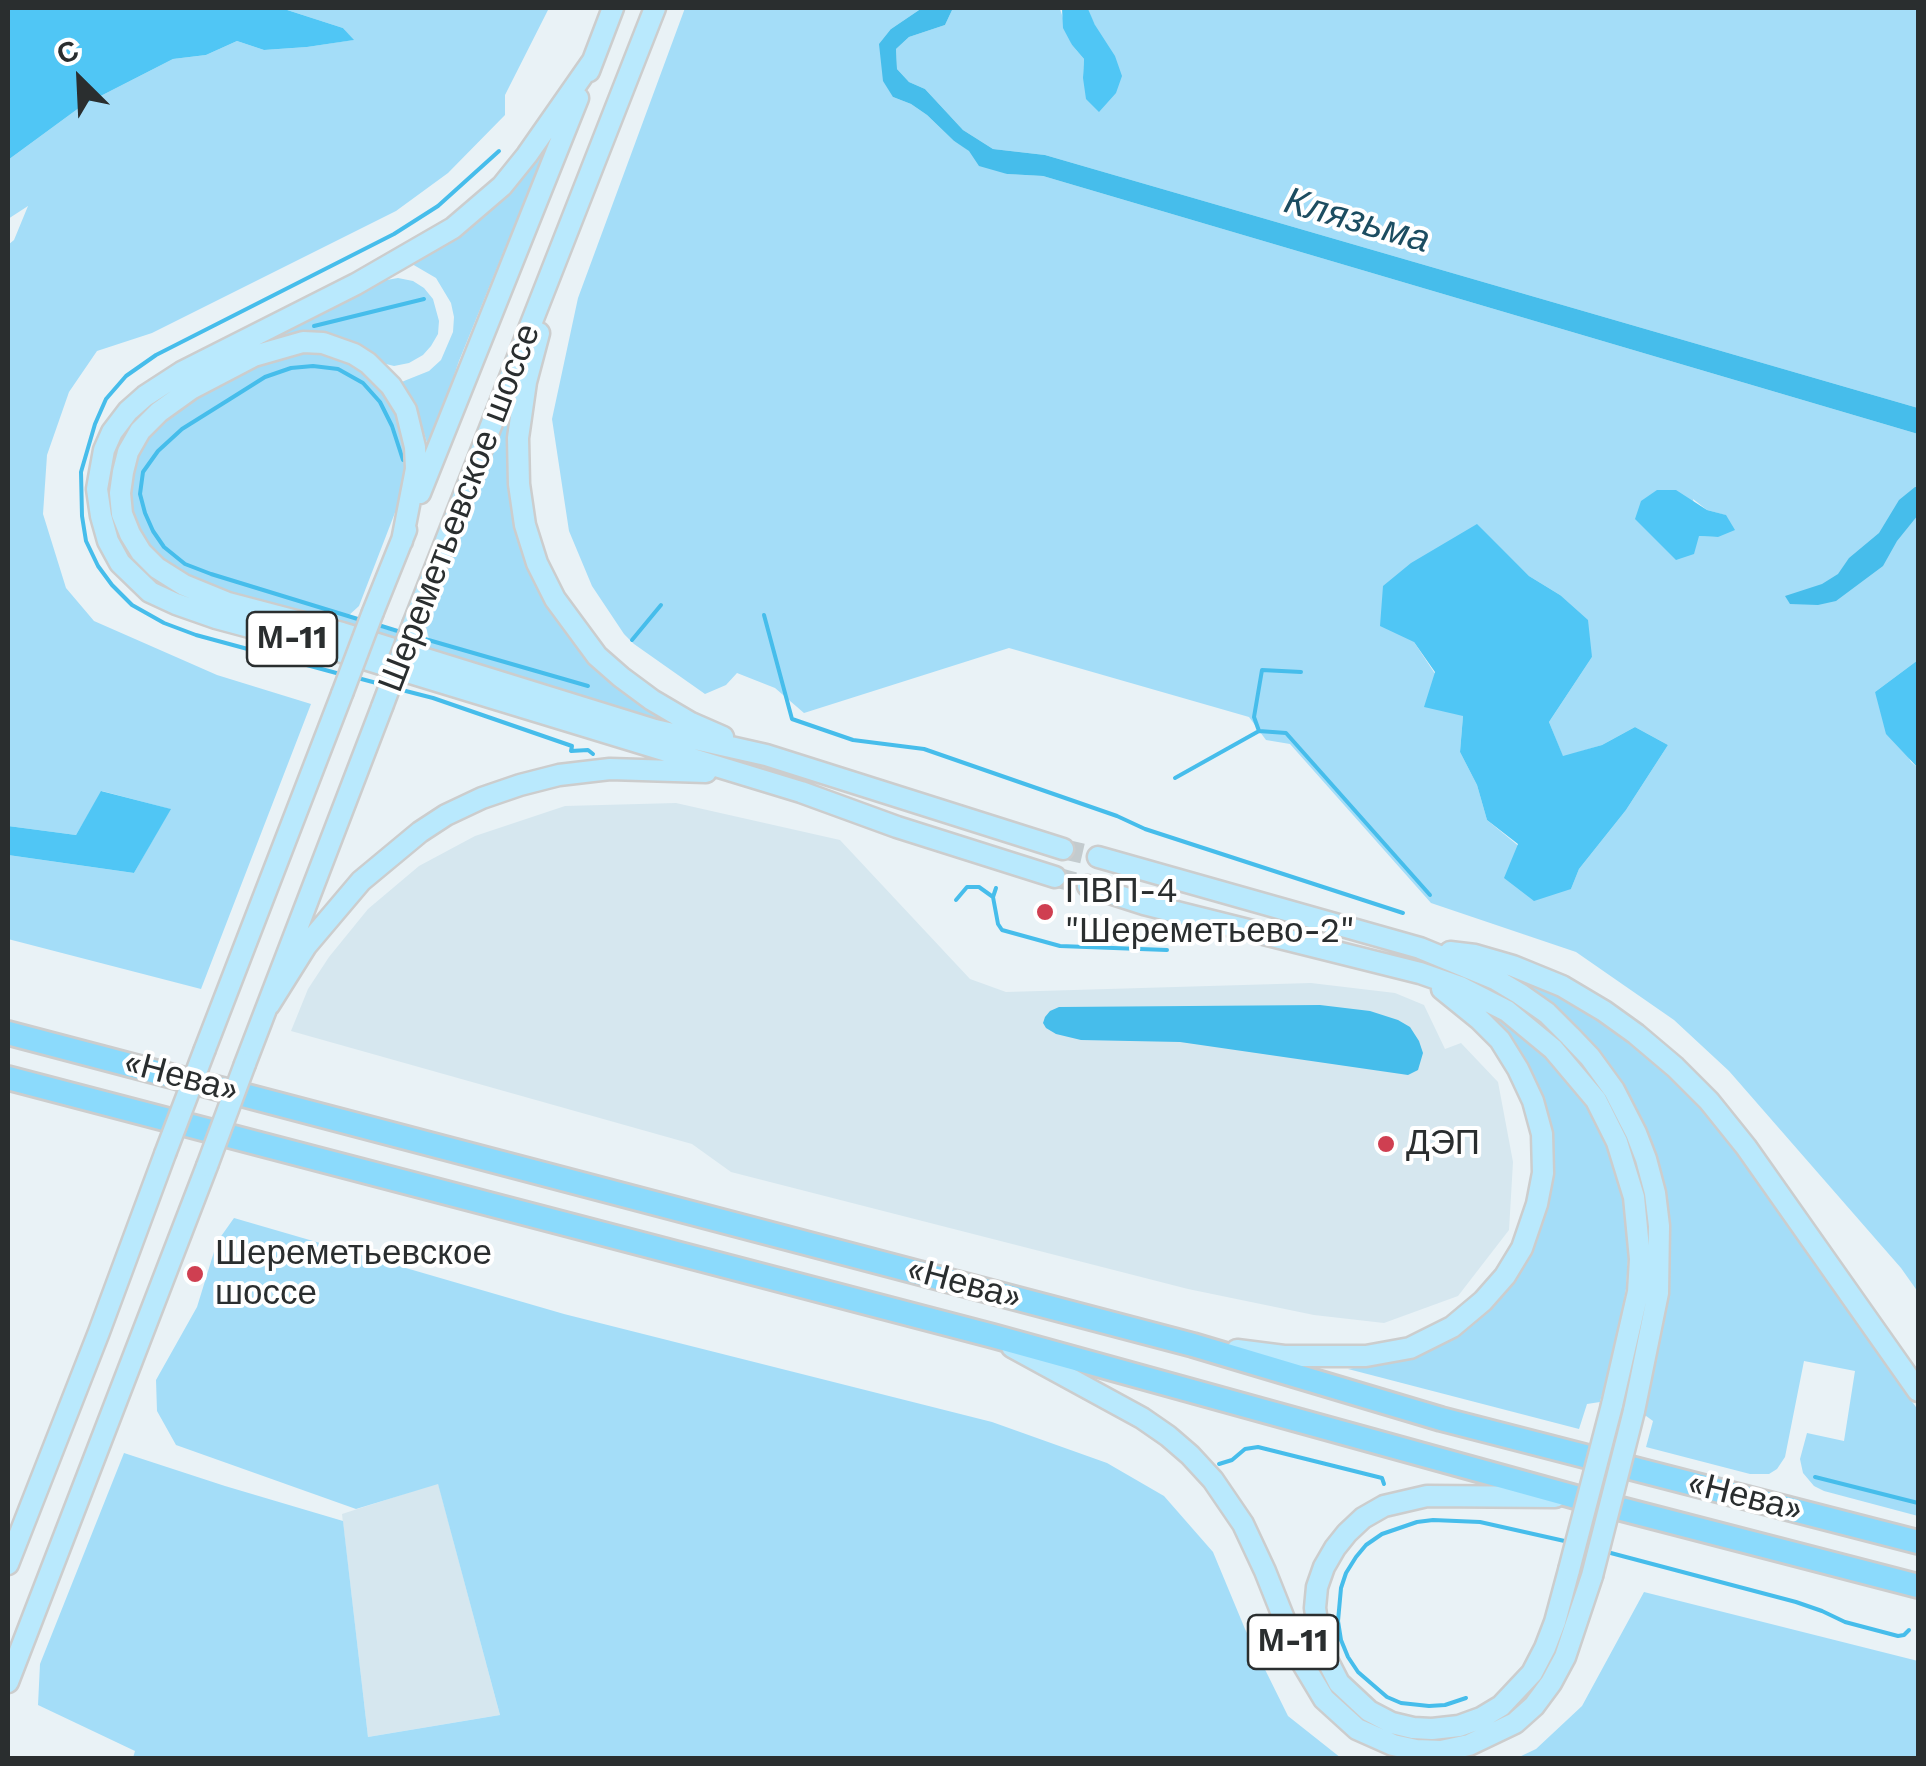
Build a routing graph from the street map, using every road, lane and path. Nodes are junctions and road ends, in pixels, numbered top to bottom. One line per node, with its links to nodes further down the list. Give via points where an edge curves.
1 (613, 8): 3 (main road, Шереметьевское шоссе)
2 (655, 8): 4 (main road, Шереметьевское шоссе)
3 (592, 62): 5 (main road, Шереметьевское шоссе); 7 (main road, М-11, via 502,186 452,228 182,372 128,411 104,450 101,516 120,563 150,592 176,604)
4 (558, 258): 6 (main road, М-11, via 518,438 523,512 538,562 576,629 621,677 691,722); 14 (main road, Шереметьевское шоссе, bridge)
5 (402, 541): 6 (main road, М-11, via 416,469 406,410 368,363 339,348 303,342 254,356 159,412 128,452 120,493 130,534 156,568 184,585 654,730); 22 (main road, Шереметьевское шоссе, bridge)
6 (766, 756): 8 (main road, М-11)
7 (738, 773): 10 (main road, М-11); 14 (main road, М-11, via 610,769 559,776 520,784 446,815 361,881)
8 (1063, 849)
9 (1098, 857): 12 (main road, М-11)
10 (1055, 877)
11 (1088, 886): 13 (main road, М-11)
12 (1420, 948): 17 (main road, М-11, bridge, via 1520,994 1590,1057 1636,1133 1655,1193 1658,1293 1592,1576 1552,1683 1515,1724 1441,1750 1393,1745 1357,1729 1312,1681 1243,1524 1213,1480 1142,1418); 19 (main road, М-11, via 1475,954 1562,986 1676,1067 1746,1148)
13 (1420, 973): 18 (main road, М-11, via 1500,1040 1538,1118 1544,1173 1522,1248 1505,1276 1452,1327 1410,1348 1366,1356 1284,1356); 20 (main road, М-11, bridge, via 1507,1010 1596,1100 1634,1196 1638,1292 1555,1622 1532,1673 1481,1718 1432,1730 1392,1723 1339,1683 1321,1648 1317,1587 1324,1567 1363,1518 1427,1496)
14 (268, 1004): 24 (main road, Шереметьевское шоссе, bridge)
15 (8, 1033): 18 (highway, «Нева» / М-11)
16 (8, 1078): 17 (highway, «Нева» / М-11)
17 (993, 1336): 20 (highway, «Нева» / М-11)
18 (1192, 1345): 21 (highway, «Нева» / М-11, via 1441,1419)
19 (1918, 1391)
20 (1580, 1498): 23 (highway, «Нева» / М-11)
21 (1918, 1542)
22 (8, 1564)
23 (1918, 1586)
24 (8, 1682)

